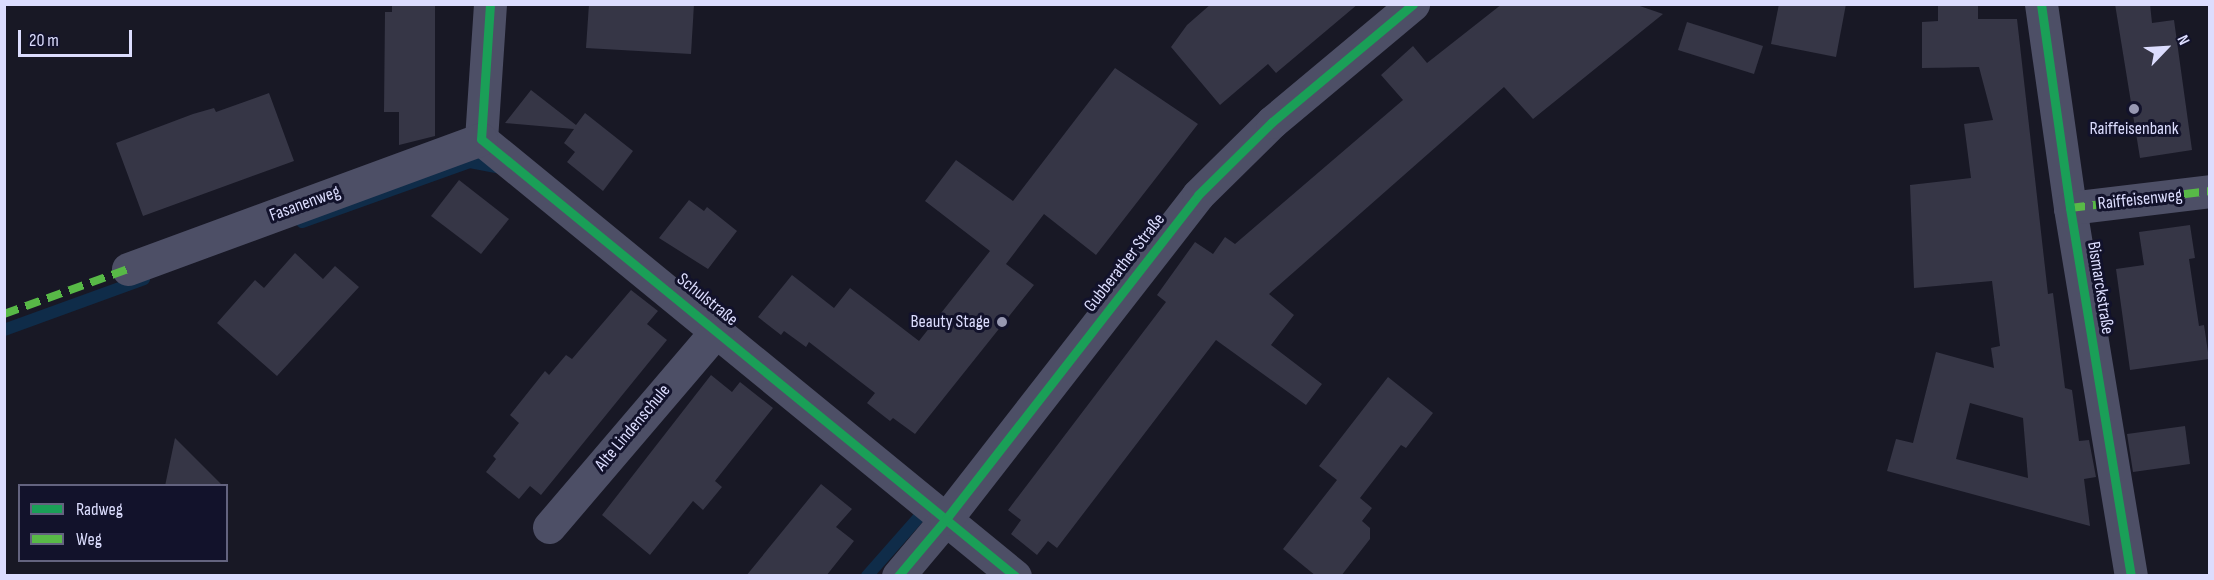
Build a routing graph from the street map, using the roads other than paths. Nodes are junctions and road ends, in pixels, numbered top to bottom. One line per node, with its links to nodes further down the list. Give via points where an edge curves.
1 (490, 4): 4 (street)
2 (1413, 4): 9 (street, Gubberather Straße, via 1272,122 1198,195)
3 (2042, 4): 6 (street, Bismarckstraße)
4 (481, 139): 7 (street, Fasanenweg); 8 (street, Schulstraße)
5 (2210, 191): 6 (street, Raiffeisenweg)
6 (2070, 208): 13 (street, Bismarckstraße)
7 (128, 269)
8 (718, 329): 9 (street, Schulstraße); 10 (street, Alte Lindenschule)
9 (946, 519): 11 (street, Gubberather Straße); 12 (street, Schulstraße)
10 (549, 527)
11 (898, 576)
12 (1015, 576)
13 (2131, 576)

